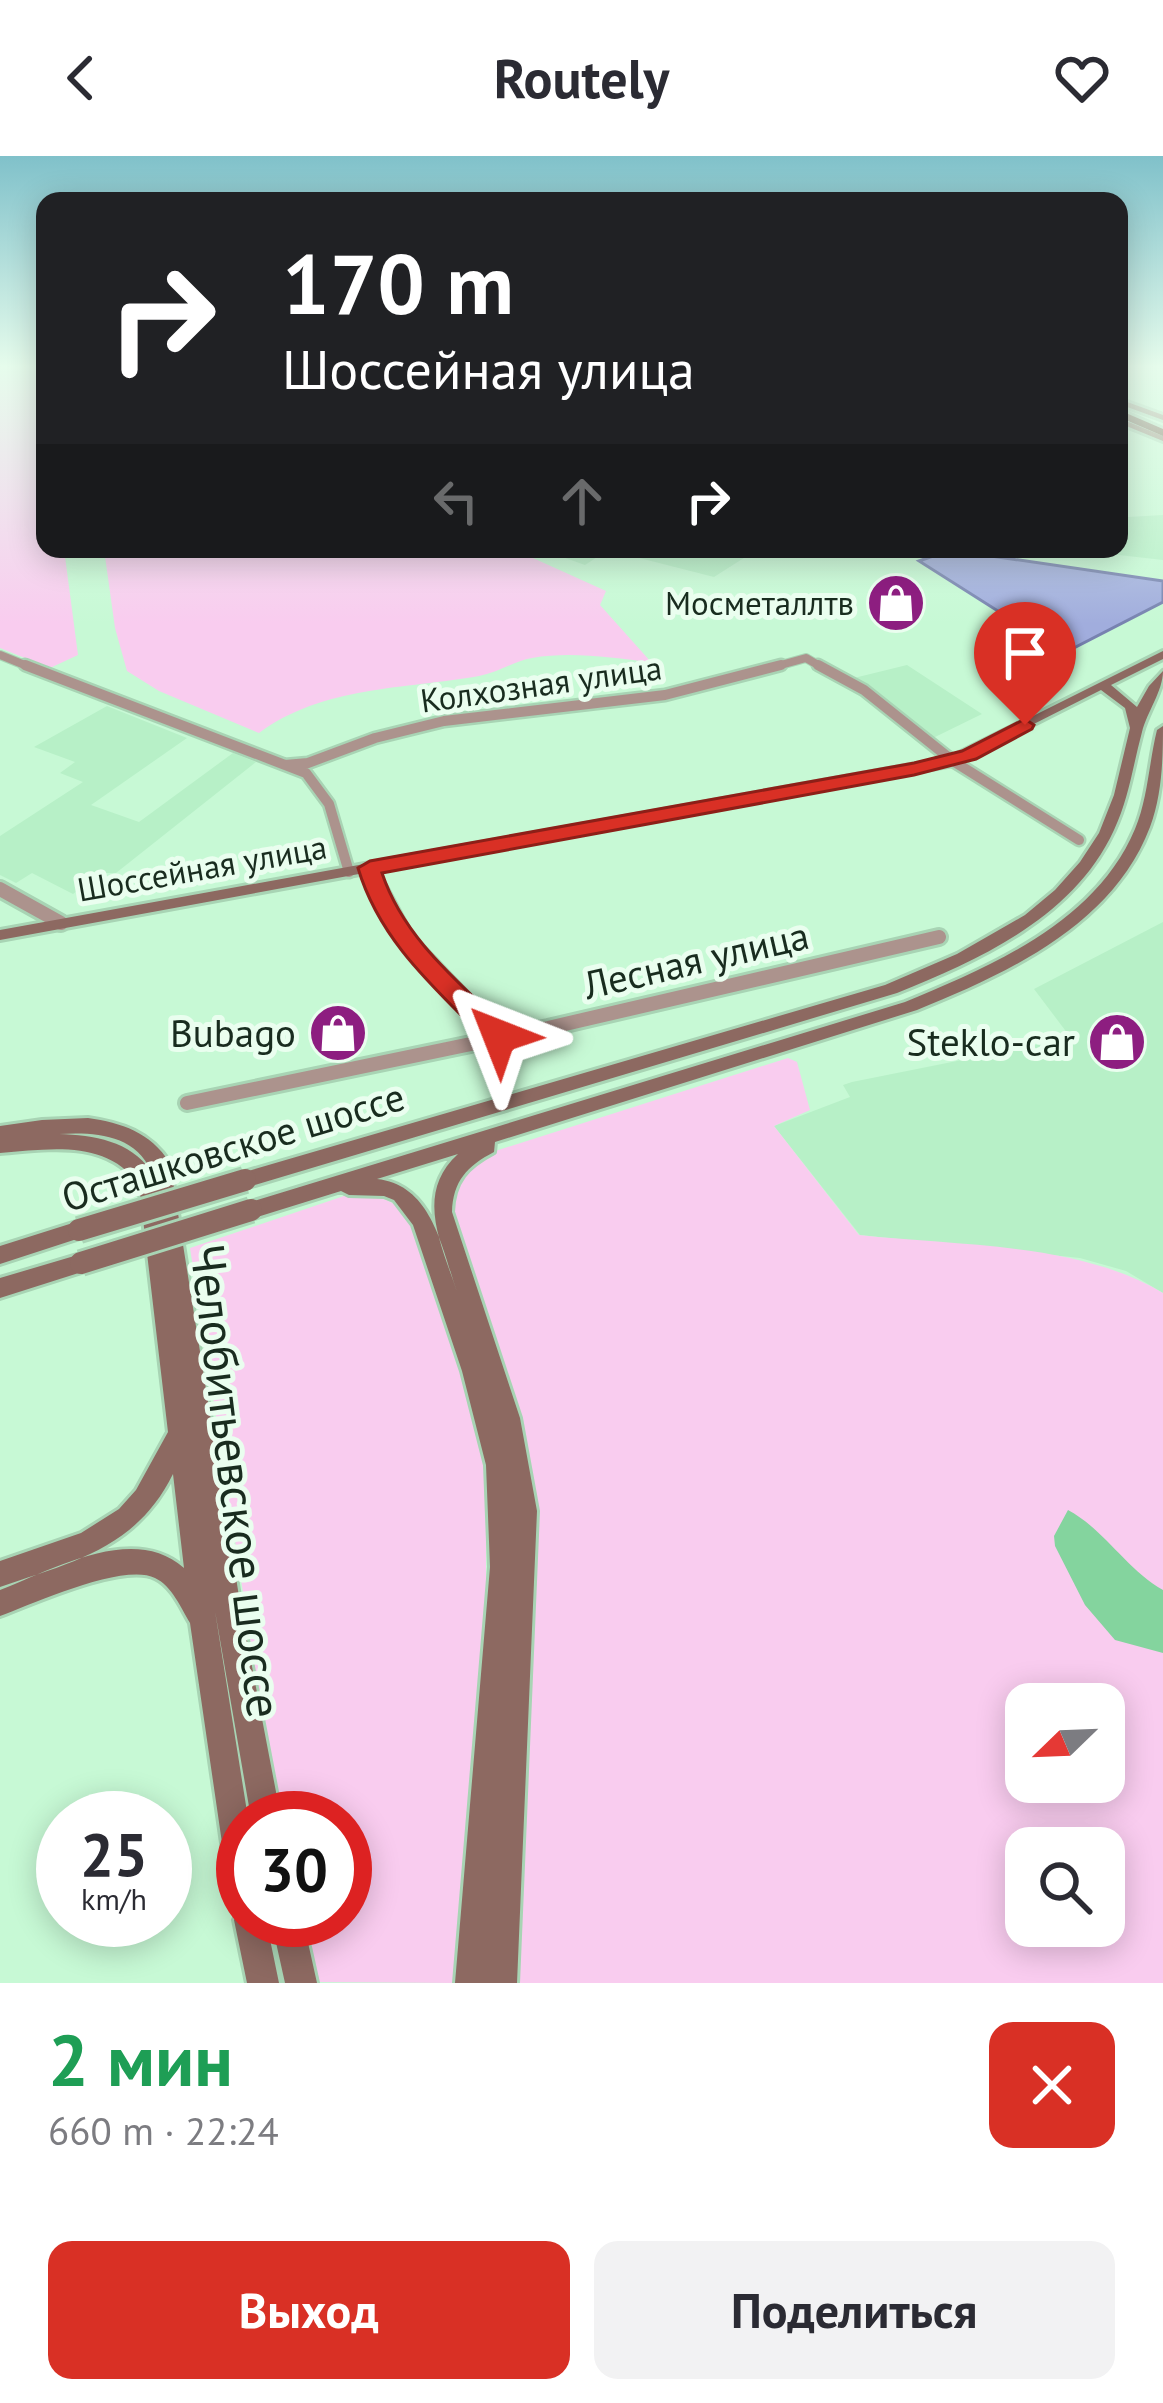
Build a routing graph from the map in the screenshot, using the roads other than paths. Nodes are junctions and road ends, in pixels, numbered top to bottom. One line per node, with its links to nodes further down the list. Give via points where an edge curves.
1 (1163, 654): 4 (street, Шоссейная улица)
2 (0, 655): 10 (street)
3 (1163, 675): 7 (street, Осташковское шоссе)
4 (1105, 682): 5 (street, Шоссейная улица); 6 (street)
5 (1082, 694): 6 (street); 9 (street, Шоссейная улица)
6 (1121, 700): 7 (street)
7 (1136, 727): 23 (street, Осташковское шоссе, bridge, via 1112,823 1093,853 1037,916 986,948 891,989)
8 (1163, 730): 20 (street, Осташковское шоссе, via 1141,832 1121,864 1076,914 1013,959 911,1006)
9 (953, 760): 10 (street, Колхозная улица, via 864,690 806,658 665,695 444,721 375,738); 11 (street); 12 (street, Шоссейная улица)
10 (307, 768): 13 (street, via 329,804)
11 (1079, 840)
12 (370, 868): 13 (street, Шоссейная улица); 18 (street, via 381,904 408,945)
13 (349, 872): 15 (street, Шоссейная улица)
14 (0, 889): 15 (street)
15 (61, 923): 16 (street, Шоссейная улица)
16 (0, 935)
17 (939, 937): 18 (street, Лесная улица)
18 (499, 1036): 19 (street, Лесная улица)
19 (187, 1103)
20 (560, 1115): 22 (street, Осташковское шоссе); 36 (street, via 476,1151 457,1164 442,1193 448,1236 508,1418 525,1511)
21 (5, 1143): 25 (street, Челобитьевское шоссе, via 116,1149 140,1166 152,1196); 30 (street, Челобитьевское шоссе, via 75,1126 122,1132 160,1163)
22 (251, 1210): 24 (street, Осташковское шоссе, bridge); 35 (street, via 345,1188 384,1188 412,1204 489,1424 503,1567)
23 (0, 1254)
24 (6, 1287)
25 (179, 1434): 26 (street, via 157,1486 127,1522); 28 (street, Челобитьевское шоссе)
26 (0, 1574)
27 (0, 1603): 28 (street, via 131,1561 156,1564 178,1579)
28 (203, 1620): 29 (street, Челобитьевское шоссе)
29 (229, 1791)
30 (261, 1791)
31 (256, 1947): 33 (street)
32 (293, 1947): 34 (street)
33 (263, 1983)
34 (301, 1983)
35 (471, 1983)
36 (501, 1983)

